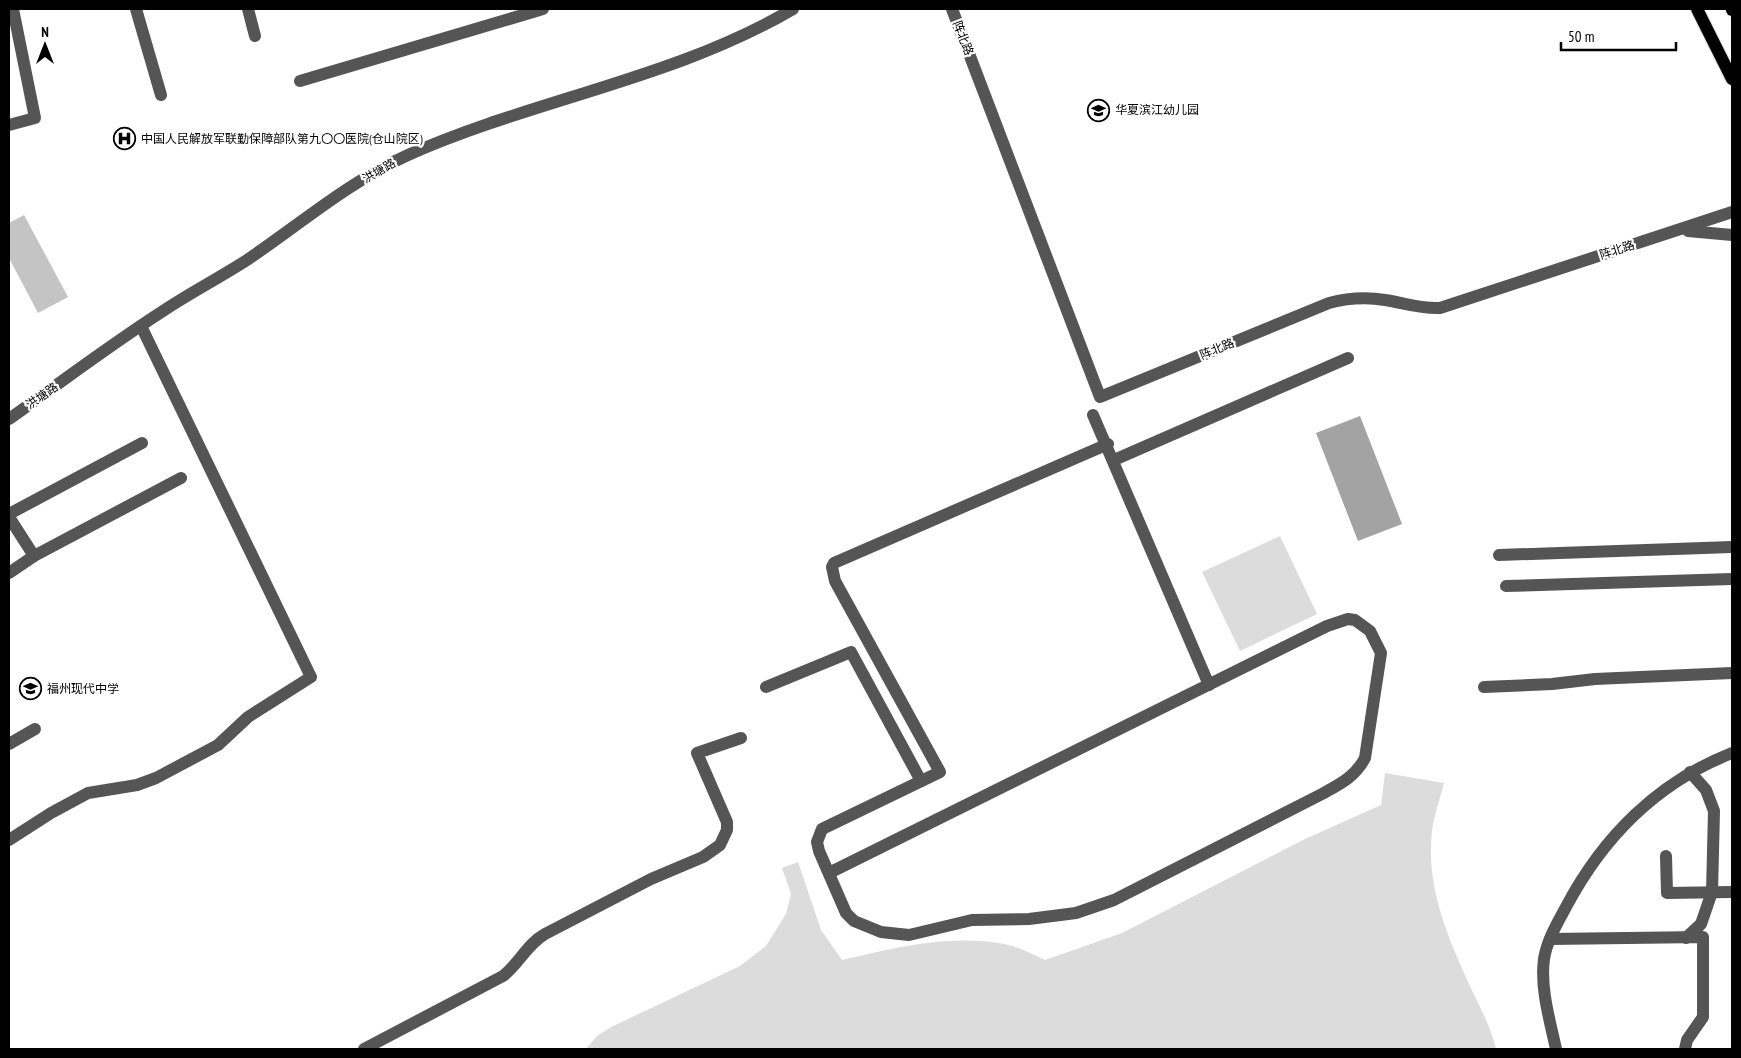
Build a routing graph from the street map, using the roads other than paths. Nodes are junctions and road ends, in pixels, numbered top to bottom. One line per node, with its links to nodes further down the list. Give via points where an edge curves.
1 (13, 9): 12 (street, via 35,118)
2 (136, 9): 11 (street)
3 (248, 9): 8 (street)
4 (542, 9): 10 (street)
5 (793, 9): 16 (street, 洪塘路, via 702,53 405,156 338,196 246,260)
6 (952, 9): 14 (street, 阵北路, via 1100,396 1329,303 1366,298 1424,309 1440,308)
7 (1698, 9): 9 (main road)
8 (254, 36)
9 (1732, 79)
10 (300, 81)
11 (160, 95)
12 (9, 125)
13 (1732, 212): 14 (street, 阵北路)
14 (1673, 232): 15 (street)
15 (1732, 235)
16 (141, 326): 19 (street, 洪塘路); 43 (street, via 311,677 248,718 218,745 137,786 88,793)
17 (1348, 358): 22 (street)
18 (1094, 415): 21 (street)
19 (9, 419)
20 (142, 443): 24 (street)
21 (1108, 444): 22 (street); 35 (street, via 834,562 835,581)
22 (1114, 460): 32 (street)
23 (181, 478): 27 (street)
24 (9, 516): 27 (street)
25 (1732, 547): 26 (street)
26 (1499, 555)
27 (34, 556): 28 (street)
28 (9, 573)
29 (1732, 579): 30 (street)
30 (1506, 586)
31 (1732, 674): 34 (street)
32 (1209, 685): 45 (street); 45 (street, via 1327,626 1348,619 1370,630 1381,653 1365,758 1356,774 1313,799 1094,908 1055,917 972,920 926,932 895,934 866,927 846,913)
33 (766, 687): 36 (street, via 851,652)
34 (1484, 687)
35 (902, 703): 36 (street); 42 (street, via 940,772)
36 (883, 712): 42 (street)
37 (35, 729): 39 (street)
38 (741, 738): 50 (street, via 697,753 727,822 724,838 712,851 545,934 502,976)
39 (9, 744)
40 (1732, 753): 41 (street)
41 (1690, 772): 46 (street, via 1706,790 1714,810); 49 (street, via 1649,802 1607,844 1577,886)
42 (921, 781): 45 (street, via 822,829 817,842)
43 (9, 840)
44 (1666, 856): 46 (street, via 1667,893)
45 (829, 873)
46 (1712, 892): 47 (street); 48 (street, via 1701,924)
47 (1732, 892)
48 (1686, 938): 49 (street); 52 (street, via 1703,937 1703,1017 1687,1040)
49 (1550, 939): 51 (street, via 1544,958 1544,978)
50 (364, 1049)
51 (1556, 1049)
52 (1685, 1049)

